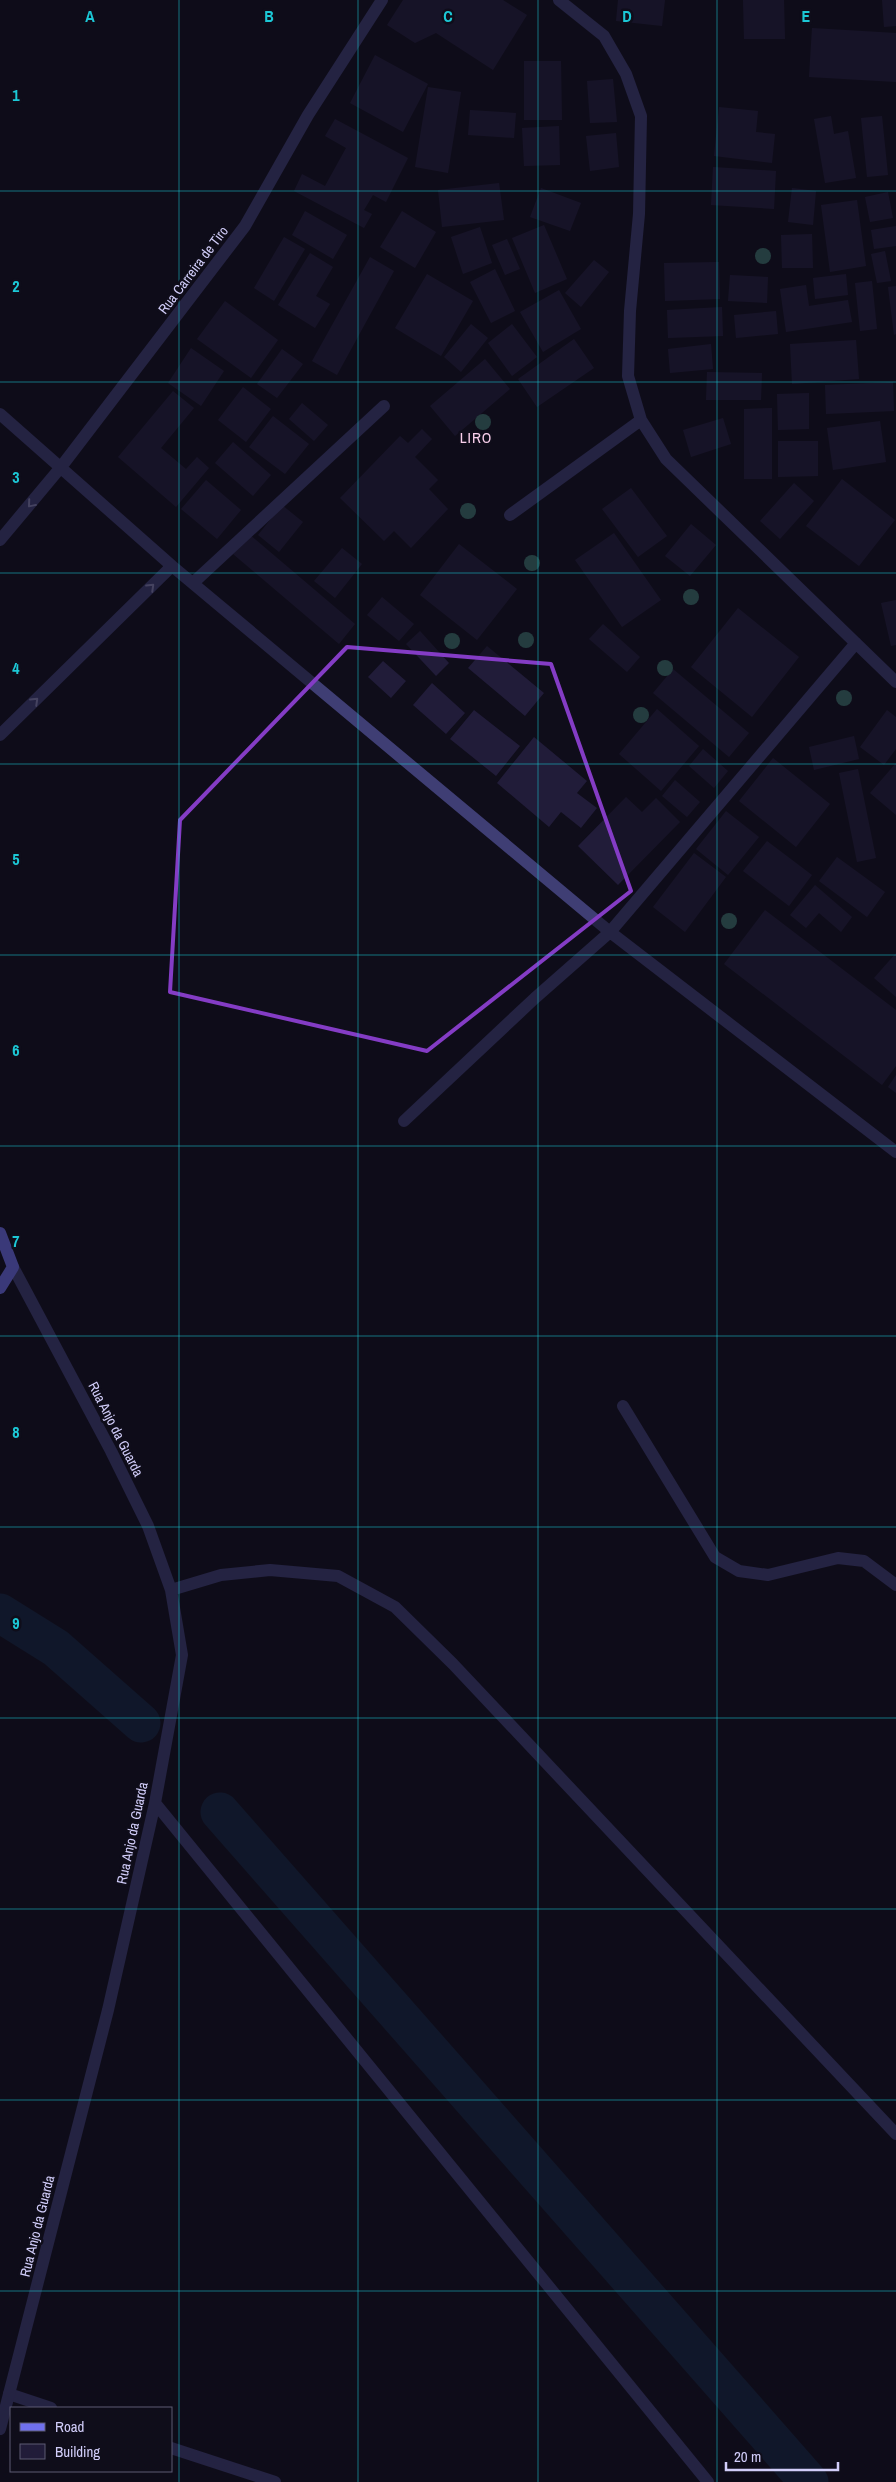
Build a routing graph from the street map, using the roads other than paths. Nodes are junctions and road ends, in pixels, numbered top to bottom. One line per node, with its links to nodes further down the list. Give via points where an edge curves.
1 (382, 0): 6 (street, Rua Carreira de Tiro, via 308,114 245,226)
2 (559, 0): 5 (street, via 604,36 626,74 641,116 628,376)
3 (384, 406): 10 (street)
4 (0, 414): 6 (street)
5 (640, 420): 7 (street); 11 (street, via 666,460)
6 (62, 467): 8 (street, Rua Carreira de Tiro, one-way to 8); 9 (street)
7 (510, 515)
8 (0, 540)
9 (172, 566): 10 (street); 13 (street, one-way to 9)
10 (192, 583): 14 (street)
11 (856, 643): 12 (street); 14 (street)
12 (896, 682)
13 (0, 735)
14 (610, 932): 15 (street); 16 (street)
15 (404, 1121)
16 (896, 1152)
17 (0, 1233): 18 (street)
18 (13, 1267): 19 (street); 22 (street, Rua Anjo da Guarda, via 148,1526)
19 (0, 1288)
20 (623, 1406): 21 (street, via 715,1557 739,1571 768,1575 838,1558 864,1561)
21 (896, 1586)
22 (171, 1590): 23 (street, Rua Anjo da Guarda, via 182,1655); 24 (street, via 221,1575 270,1570 338,1576 395,1607 453,1664)
23 (155, 1803): 25 (street, Rua Anjo da Guarda, via 108,2010); 30 (street)
24 (896, 2134)
25 (9, 2394): 26 (street); 27 (street, Rua Anjo da Guarda)
26 (48, 2407)
27 (0, 2429)
28 (172, 2448): 29 (street)
29 (275, 2482)
30 (708, 2482)

